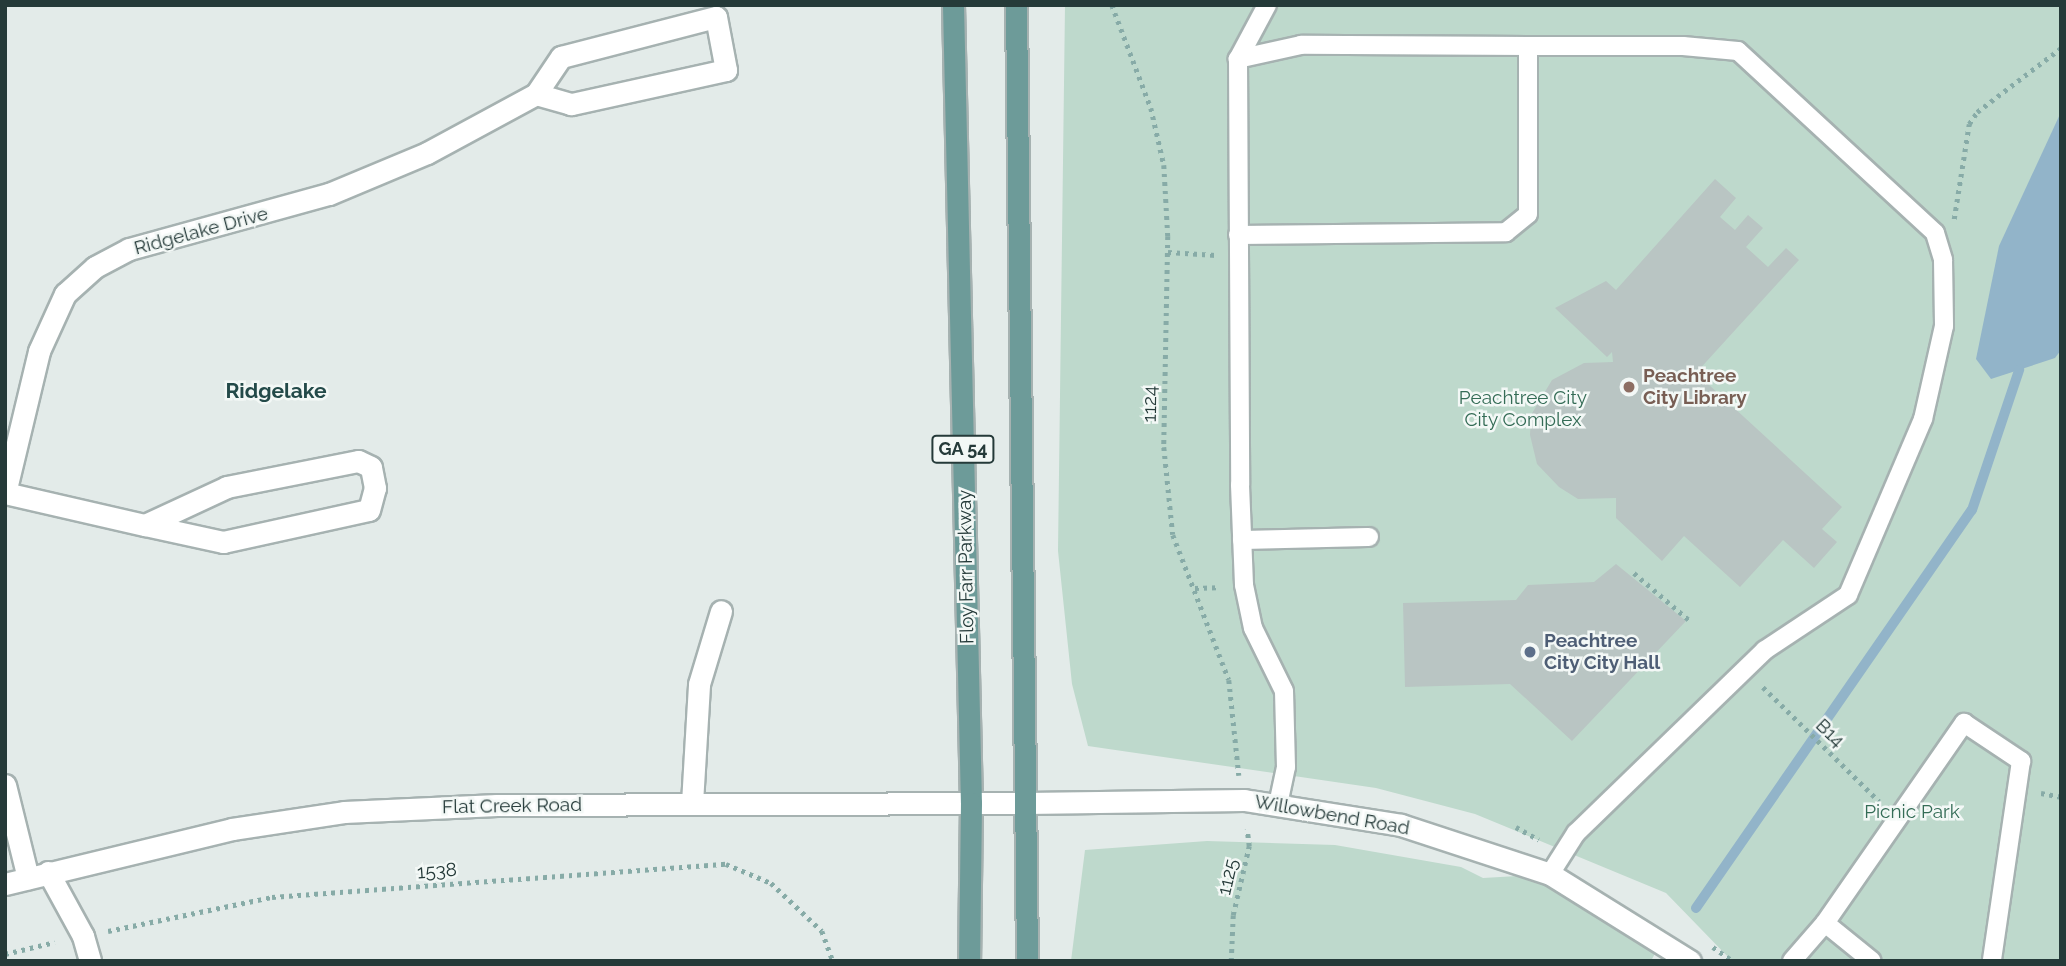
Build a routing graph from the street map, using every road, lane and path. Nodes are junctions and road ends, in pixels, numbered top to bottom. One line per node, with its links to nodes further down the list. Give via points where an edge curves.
1 (953, 5): 25 (main road, Floy Farr Parkway / GA 54)
2 (1016, 5): 26 (main road, GA 54)
3 (1112, 5): 10 (path, 1124, via 1151,108 1164,165)
4 (1267, 5): 7 (lane)
5 (1528, 46): 7 (lane, via 1301,45); 9 (lane, via 1528,214 1506,232); 12 (lane, via 1684,46 1738,51 1935,233)
6 (2061, 48): 12 (path, via 1977,111 1969,124 1951,251)
7 (1238, 59): 9 (lane)
8 (536, 94): 8 (street, Ridgelake Drive, via 561,57 716,17 726,70 571,104); 13 (street, Ridgelake Drive, via 427,153 329,194 129,248 95,267 65,293 39,351)
9 (1238, 235): 11 (lane)
10 (1168, 252): 11 (path); 22 (path, 1124, via 1164,447 1173,535 1229,680)
11 (1237, 256): 16 (lane)
12 (1943, 260): 28 (lane, via 1944,326 1923,419 1848,595 1765,650 1576,833)
13 (5, 493): 14 (street)
14 (145, 525): 14 (street, via 223,542 369,510 375,488 371,467 358,461 227,487)
15 (1369, 537): 16 (lane)
16 (1242, 540): 27 (lane, via 1253,628 1284,691 1286,767)
17 (1634, 573): 19 (path)
18 (721, 611): 24 (street, via 699,684)
19 (1689, 620)
20 (1760, 684): 23 (path, B14)
21 (5, 785): 29 (street)
22 (1244, 800): 26 (street, Willowbend Road); 27 (street, Willowbend Road); 38 (path, 1125, via 1249,846 1233,915)
23 (1880, 801)
24 (692, 803): 25 (street, Flat Creek Road); 29 (street, Flat Creek Road, via 344,812 232,829)
25 (971, 803): 26 (street, Flat Creek Road); 36 (main road, Floy Farr Parkway / GA 54)
26 (1026, 803): 37 (main road, GA 54)
27 (1278, 806): 28 (street, Willowbend Road, via 1401,825)
28 (1550, 874): 39 (street, Willowbend Road)
29 (38, 875): 30 (street, Flat Creek Road); 32 (street)
30 (5, 884)
31 (1825, 923): 40 (lane); 41 (lane); 42 (lane, via 1964,723 2021,761)
32 (83, 936): 33 (path, 1538); 34 (street); 35 (path, 1538, via 272,897 726,864 771,883 822,931)
33 (5, 954)
34 (90, 961)
35 (833, 961)
36 (969, 961)
37 (1027, 961)
38 (1231, 961)
39 (1690, 961)
40 (1792, 961)
41 (1872, 961)
42 (1992, 961)

